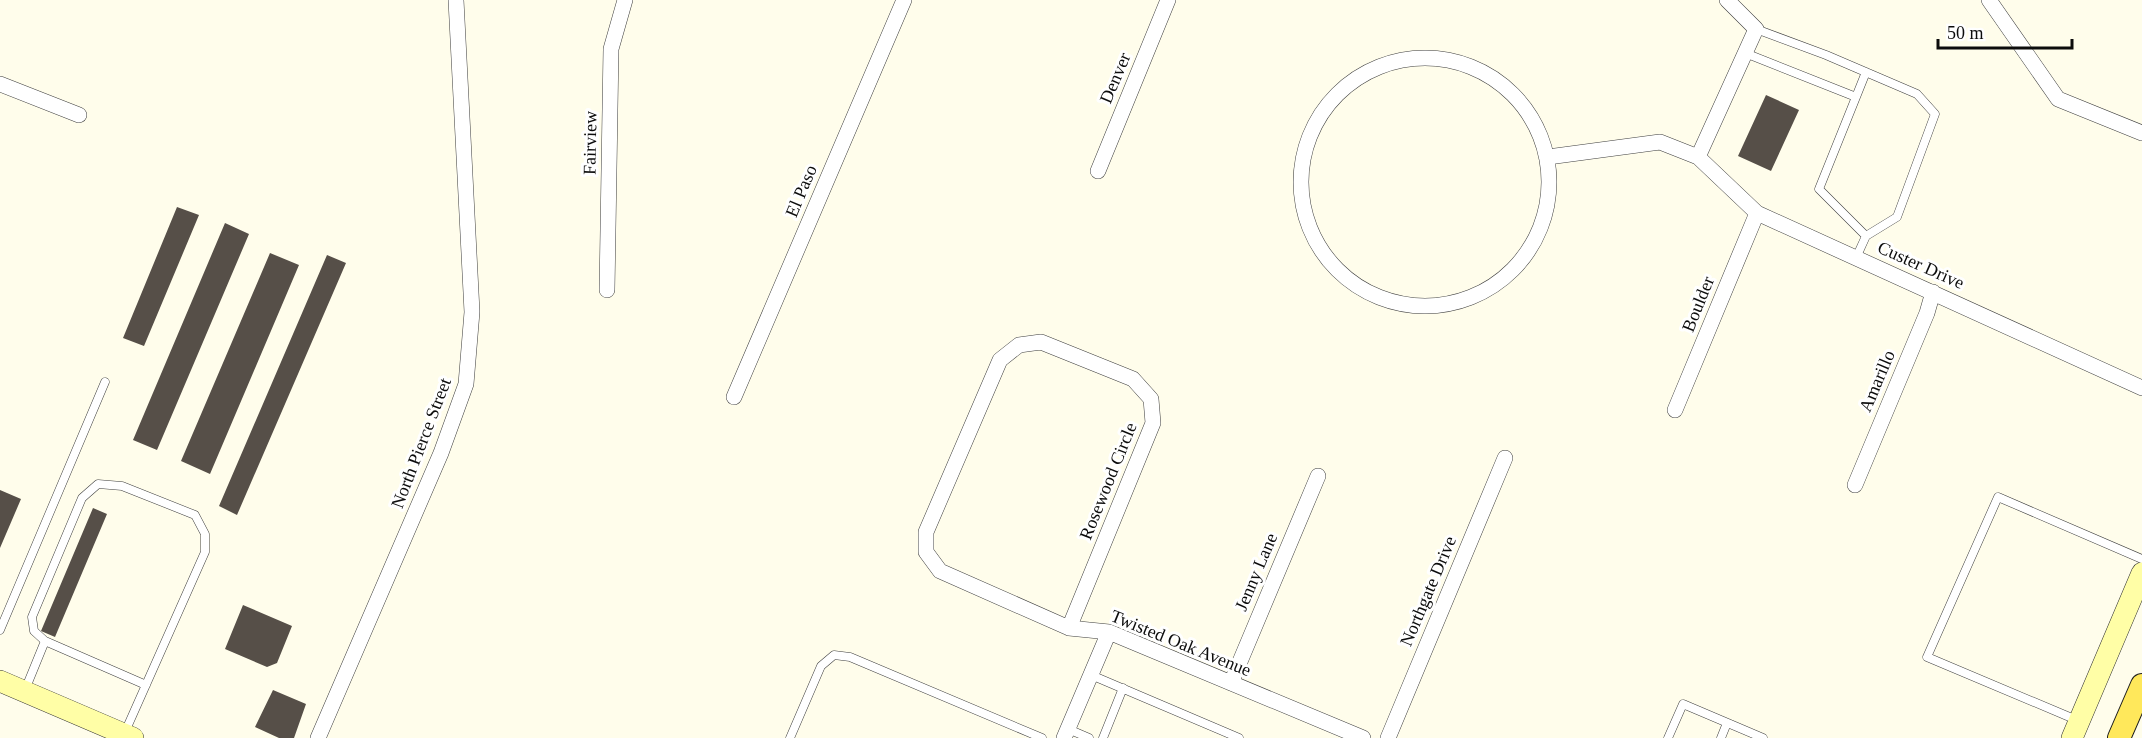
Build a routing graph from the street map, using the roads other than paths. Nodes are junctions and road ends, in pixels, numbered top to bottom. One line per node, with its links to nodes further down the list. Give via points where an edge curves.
1 (456, 0): 48 (street, North Pierce Street, via 471,312 466,384 441,453)
2 (625, 0): 20 (street, Fairview, via 611,49)
3 (904, 0): 24 (street, El Paso)
4 (1168, 0): 16 (street, Denver)
5 (1727, 0): 7 (street)
6 (1989, 0): 13 (street, via 2058,99)
7 (1756, 29): 8 (street); 9 (lane)
8 (1745, 53): 11 (lane); 15 (street)
9 (1866, 72): 11 (lane); 18 (lane, via 1917,94 1935,114 1897,217)
10 (0, 84): 12 (street)
11 (1856, 97): 18 (lane, via 1819,189)
12 (79, 115)
13 (2142, 133)
14 (1548, 157): 14 (street, via 1540,134 1517,98 1482,71 1441,58 1398,60 1340,90 1314,124 1300,165 1306,221 1326,259 1358,288 1416,307 1460,303 1499,284 1529,252 1546,212); 15 (street, Custer Drive, via 1660,142)
15 (1698, 157): 17 (street, Custer Drive)
16 (1098, 171)
17 (1757, 213): 19 (street, Custer Drive); 25 (street, Boulder)
18 (1866, 236): 19 (lane)
19 (1856, 258): 21 (street, Custer Drive)
20 (607, 290)
21 (1933, 292): 23 (street, Custer Drive); 28 (street, Amarillo)
22 (105, 382): 32 (lane)
23 (2142, 388)
24 (734, 397)
25 (1675, 410)
26 (1505, 459): 55 (street, Northgate Drive)
27 (1318, 476): 39 (street, Jenny Lane)
28 (1855, 485)
29 (926, 552): 33 (street, Twisted Oak Avenue, via 940,572); 33 (street, Rosewood Circle, via 926,532 1000,360 1019,345 1041,342 1133,379 1151,399 1153,423)
30 (2142, 559): 45 (lane, via 1998,497 1927,657)
31 (2142, 573): 45 (street)
32 (2, 619): 34 (lane)
33 (1069, 627): 35 (street, Twisted Oak Avenue)
34 (0, 630)
35 (1109, 632): 37 (street); 39 (street, Twisted Oak Avenue)
36 (45, 641): 40 (lane); 40 (lane, via 34,631 32,617 82,498 98,484 122,486 195,515 205,534 205,552); 43 (lane)
37 (1091, 675): 42 (lane); 46 (street)
38 (0, 681): 43 (street)
39 (1231, 683): 54 (street, Twisted Oak Avenue)
40 (146, 685): 47 (lane)
41 (2142, 685): 59 (main road)
42 (1123, 688): 52 (lane); 53 (lane)
43 (24, 691): 47 (street)
44 (1727, 723): 56 (lane, via 1683,704); 57 (lane); 58 (lane)
45 (2076, 730)
46 (1066, 734): 51 (lane)
47 (129, 736)
48 (318, 738)
49 (790, 738): 50 (lane, via 820,666 834,656 850,657)
50 (1042, 738)
51 (1089, 738)
52 (1103, 738)
53 (1239, 738)
54 (1363, 738)
55 (1388, 738)
56 (1668, 738)
57 (1721, 738)
58 (1763, 738)
59 (2119, 738)

